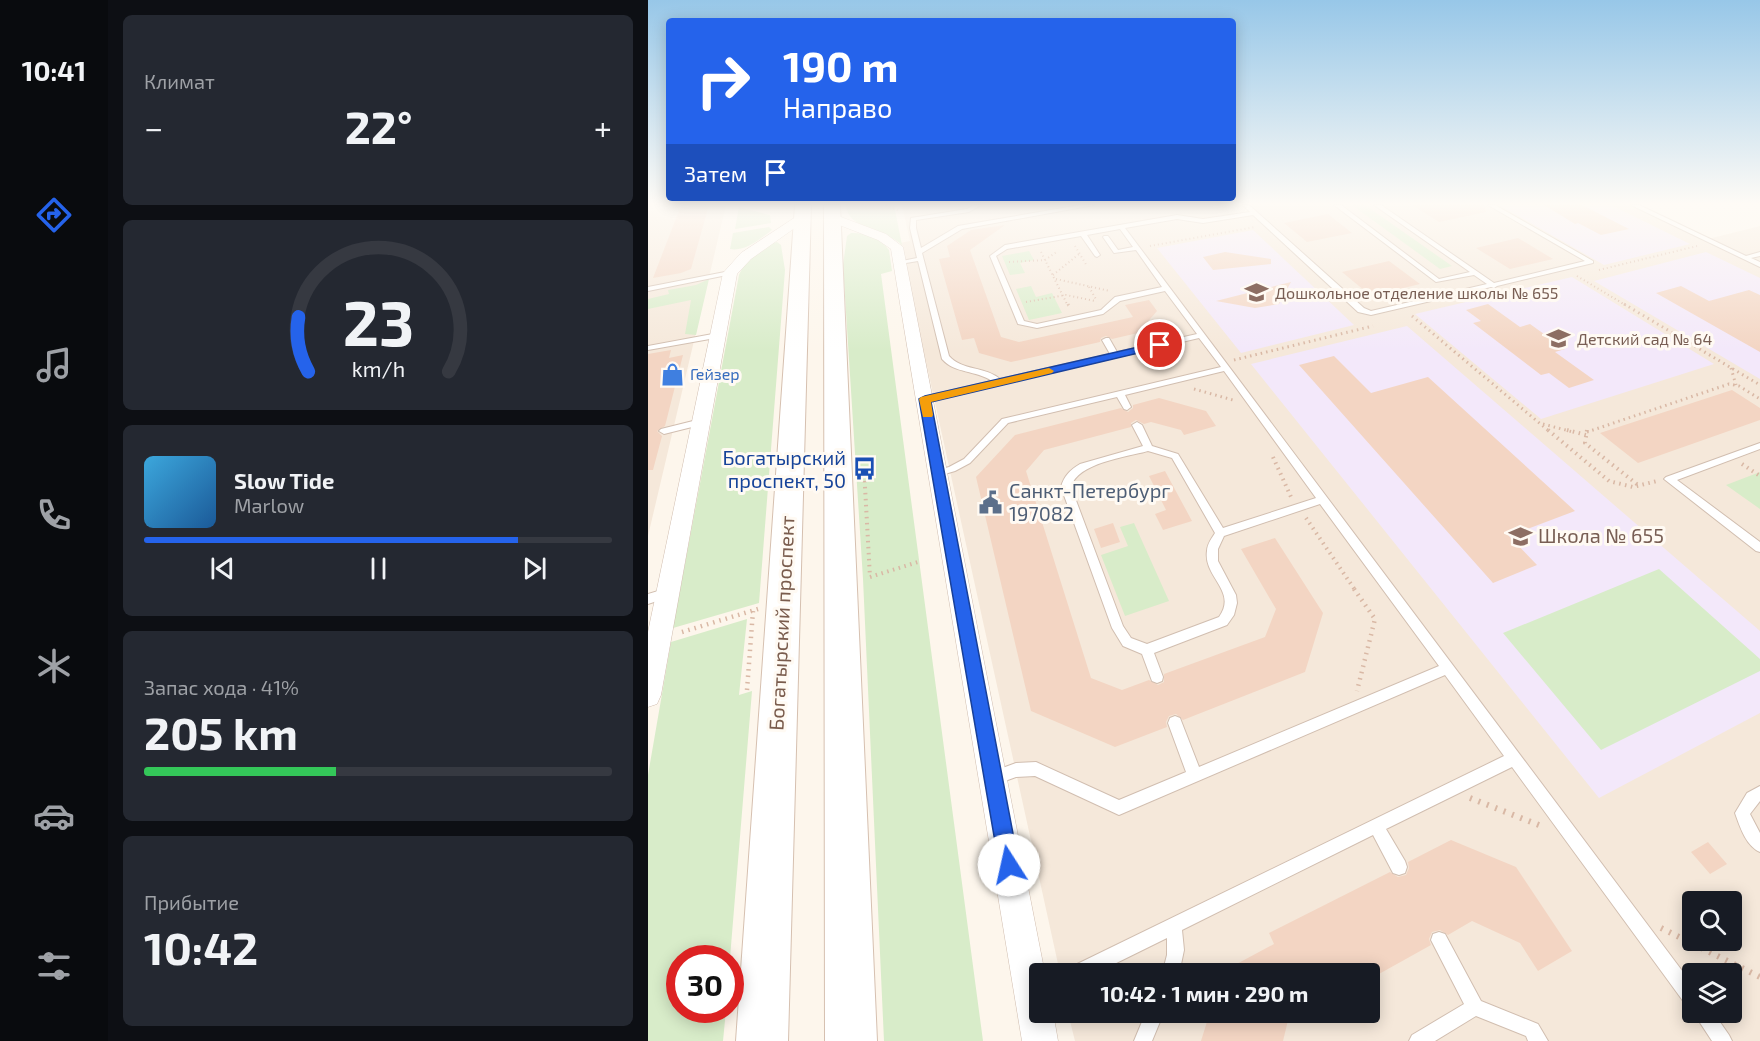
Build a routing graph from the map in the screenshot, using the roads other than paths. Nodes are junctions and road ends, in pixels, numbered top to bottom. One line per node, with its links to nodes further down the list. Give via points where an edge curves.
1 (749, 254): 18 (street)
2 (800, 254): 68 (main road, Богатырский проспект)
3 (834, 254): 69 (main road)
4 (907, 254): 15 (street)
5 (913, 254): 15 (lane)
6 (920, 254): 15 (lane)
7 (996, 254): 23 (lane, via 993,256 1021,322 1037,326)
8 (1142, 254): 21 (lane)
9 (1299, 254): 20 (lane, via 1361,310 1371,313)
10 (1402, 254): 19 (lane, via 1438,281)
11 (1446, 254): 19 (lane)
12 (1576, 254): 20 (lane, via 1591,262)
13 (1736, 254): 16 (lane)
14 (1760, 254): 16 (lane)
15 (913, 258): 31 (lane, via 945,357 954,366); 33 (street)
16 (1745, 258): 17 (lane)
17 (1760, 265)
18 (730, 273): 22 (lane); 25 (street)
19 (1474, 273): 20 (lane)
20 (1494, 286)
21 (1167, 288): 23 (lane, via 1118,299 1103,312); 26 (lane)
22 (648, 289)
23 (1092, 315): 24 (lane)
24 (1097, 325)
25 (718, 334): 28 (lane); 35 (street)
26 (1202, 336): 29 (lane); 30 (lane)
27 (1106, 340): 29 (lane)
28 (648, 348)
29 (1114, 356): 31 (lane)
30 (1224, 365): 32 (lane); 41 (lane)
31 (998, 382): 33 (lane)
32 (1120, 394): 34 (lane); 40 (lane, via 1005,421 967,461)
33 (925, 399): 40 (street)
34 (1127, 406)
35 (701, 422): 37 (lane); 44 (street)
36 (1137, 425): 39 (lane)
37 (664, 431)
38 (1760, 446): 43 (lane, via 1669,479)
39 (1148, 448): 42 (lane, via 1175,456); 46 (lane, via 1083,466 1068,479 1066,487 1119,628 1127,642)
40 (938, 473): 53 (street)
41 (1323, 499): 42 (lane); 47 (lane)
42 (1220, 533): 46 (lane, via 1212,551 1232,601 1232,612 1223,621)
43 (1760, 549)
44 (668, 593): 45 (lane); 49 (street)
45 (648, 599)
46 (1147, 650): 48 (lane)
47 (1448, 668): 51 (lane); 52 (lane)
48 (1157, 677)
49 (648, 694)
50 (1175, 723): 52 (lane)
51 (1514, 758): 55 (lane); 63 (lane)
52 (1195, 776): 53 (lane, via 1119,808 1036,769 1016,770)
53 (994, 778): 60 (street)
54 (1760, 793): 56 (lane, via 1742,813)
55 (1376, 826): 57 (lane); 58 (lane)
56 (1760, 844)
57 (1398, 867)
58 (1173, 926): 61 (lane); 62 (lane, via 1177,943)
59 (1439, 940): 64 (lane)
60 (1030, 963)
61 (1097, 963)
62 (1175, 963)
63 (1682, 986)
64 (1475, 1007): 72 (lane); 73 (lane, via 1532,1030)
65 (1038, 1023): 70 (street)
66 (1150, 1023): 71 (lane)
67 (1710, 1023): 74 (lane)
68 (762, 1041)
69 (851, 1041)
70 (1040, 1041)
71 (1143, 1041)
72 (1418, 1041)
73 (1539, 1041)
74 (1723, 1041)

